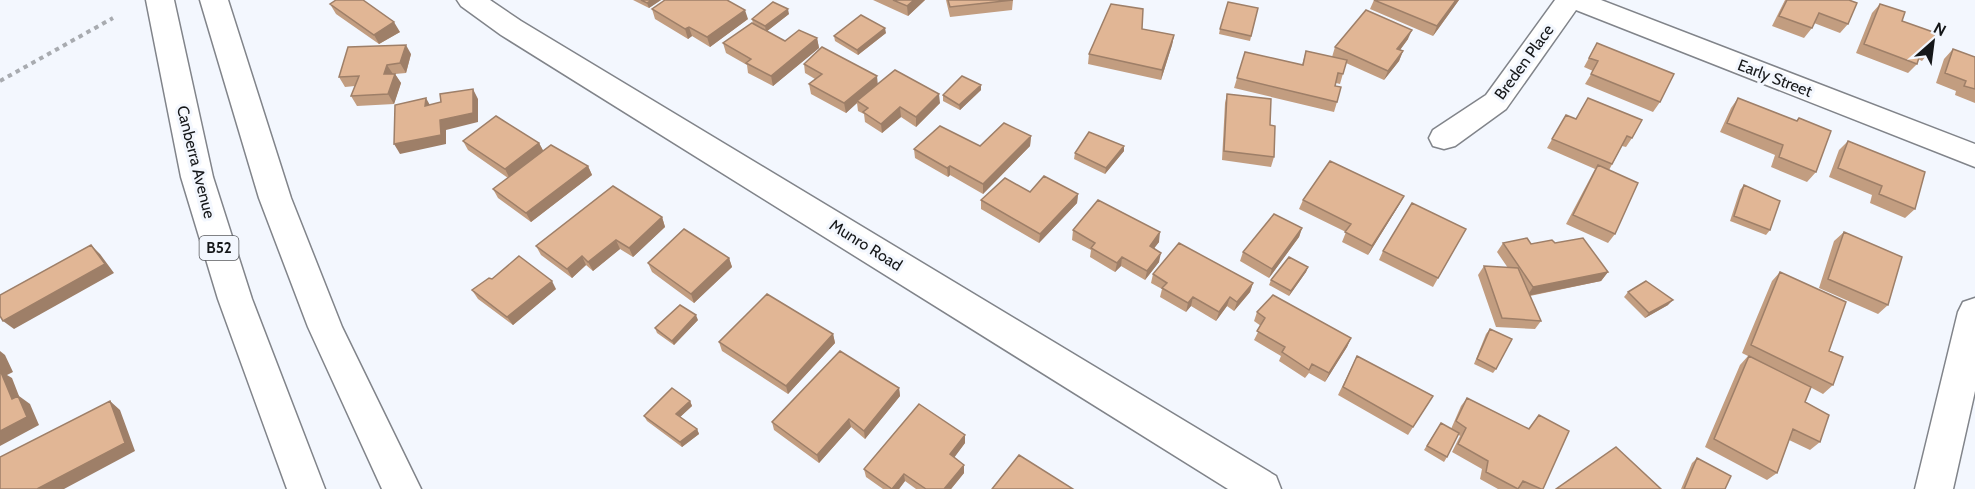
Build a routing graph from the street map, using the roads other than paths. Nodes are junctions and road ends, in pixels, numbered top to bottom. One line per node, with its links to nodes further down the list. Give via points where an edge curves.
1 (160, 0): 11 (main road, Canberra Avenue / B52, via 197,177 235,299)
2 (214, 0): 7 (main road)
3 (227, 0): 7 (main road)
4 (471, 0): 13 (main road, Munro Road)
5 (1569, 0): 8 (main road, Breden Place, via 1496,102)
6 (1575, 0): 9 (main road, Early Street)
7 (231, 56): 12 (main road, via 276,198 325,327)
8 (1444, 138)
9 (1975, 156)
10 (1975, 312): 14 (main road)
11 (306, 489)
12 (402, 489)
13 (1262, 489)
14 (1934, 489)

